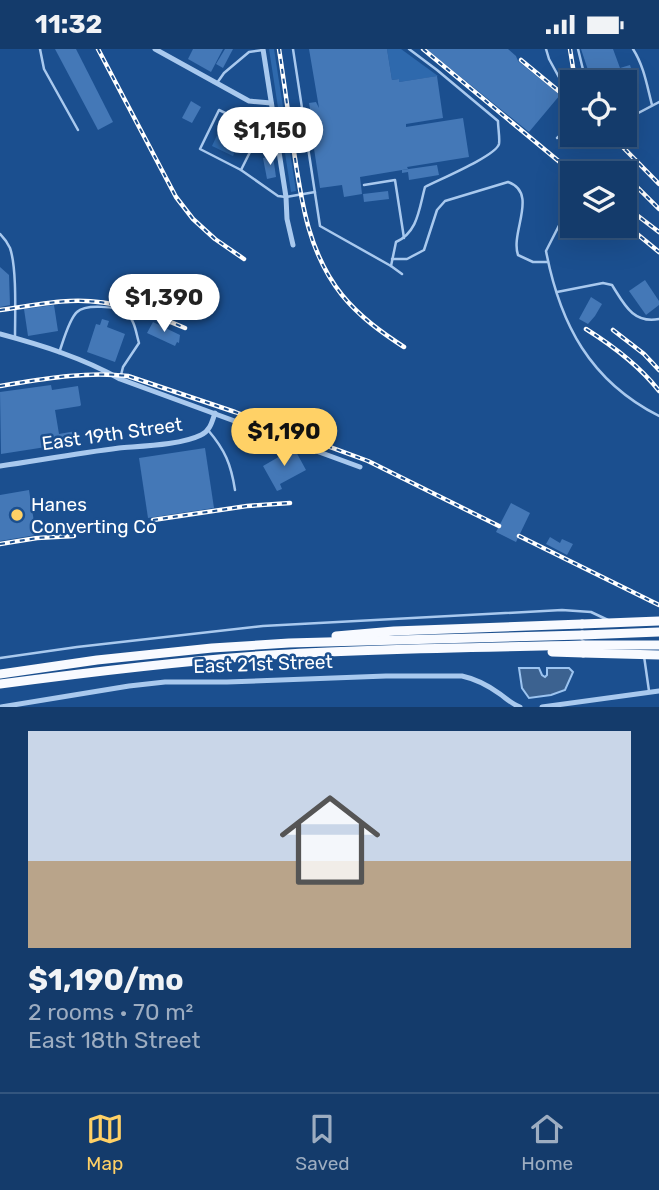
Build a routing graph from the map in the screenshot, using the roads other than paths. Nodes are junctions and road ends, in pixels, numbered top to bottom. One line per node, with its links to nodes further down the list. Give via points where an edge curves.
1 (40, 49): 18 (lane, via 44,69)
2 (155, 49): 12 (street)
3 (263, 49): 9 (lane); 14 (street)
4 (293, 49): 24 (lane)
5 (409, 49): 28 (lane, via 498,121 499,144 478,161 425,187 412,229)
6 (546, 49): 11 (lane)
7 (578, 49): 10 (lane)
8 (633, 49): 15 (lane)
9 (249, 51): 12 (lane)
10 (583, 70)
11 (560, 77)
12 (217, 83): 14 (street, via 248,101)
13 (659, 101): 15 (lane)
14 (271, 103): 17 (street)
15 (652, 105): 16 (lane)
16 (637, 113)
17 (275, 129): 19 (lane); 25 (street)
18 (78, 130)
19 (261, 130): 22 (lane); 22 (lane, via 219,110 204,139 200,149)
20 (560, 135): 21 (lane)
21 (556, 138)
22 (241, 170): 25 (lane)
23 (364, 185): 28 (lane, via 395,180)
24 (315, 192): 25 (lane); 32 (lane, via 320,226)
25 (286, 197): 29 (street)
26 (560, 224): 31 (lane, via 546,251)
27 (0, 234): 37 (lane, via 12,255)
28 (404, 238): 30 (lane, via 396,242)
29 (293, 245)
30 (392, 259): 31 (lane, via 424,250 437,210 445,201 508,182 519,188 522,196 518,255); 32 (lane)
31 (548, 262): 34 (lane)
32 (391, 266): 33 (lane)
33 (402, 274)
34 (557, 292): 35 (lane, via 609,283 636,316 645,321); 41 (lane, via 574,337 599,371)
35 (659, 319)
36 (0, 334): 37 (street)
37 (15, 338): 38 (street)
38 (59, 353): 39 (street); 39 (lane, via 80,309 113,308 126,313 139,343)
39 (120, 379): 40 (street)
40 (215, 413): 42 (street, East 19th Street); 44 (street)
41 (659, 416)
42 (208, 431): 43 (street, East 19th Street, via 174,442); 45 (lane, via 221,446)
43 (0, 466)
44 (360, 467)
45 (235, 490)
46 (659, 621): 48 (highway, bridge, via 394,631)
47 (659, 632): 48 (highway, bridge)
48 (289, 643): 53 (highway)
49 (659, 645): 50 (highway, bridge)
50 (583, 649): 51 (highway, bridge); 54 (highway, via 422,648 270,655)
51 (659, 655)
52 (0, 658): 56 (lane, via 263,626 562,610 592,612 635,639 643,650)
53 (0, 674)
54 (0, 684)
55 (659, 691): 56 (street)
56 (649, 693): 59 (street)
57 (1, 707): 58 (street, East 21st Street, via 165,682 462,676)
58 (520, 707)
59 (542, 707)

